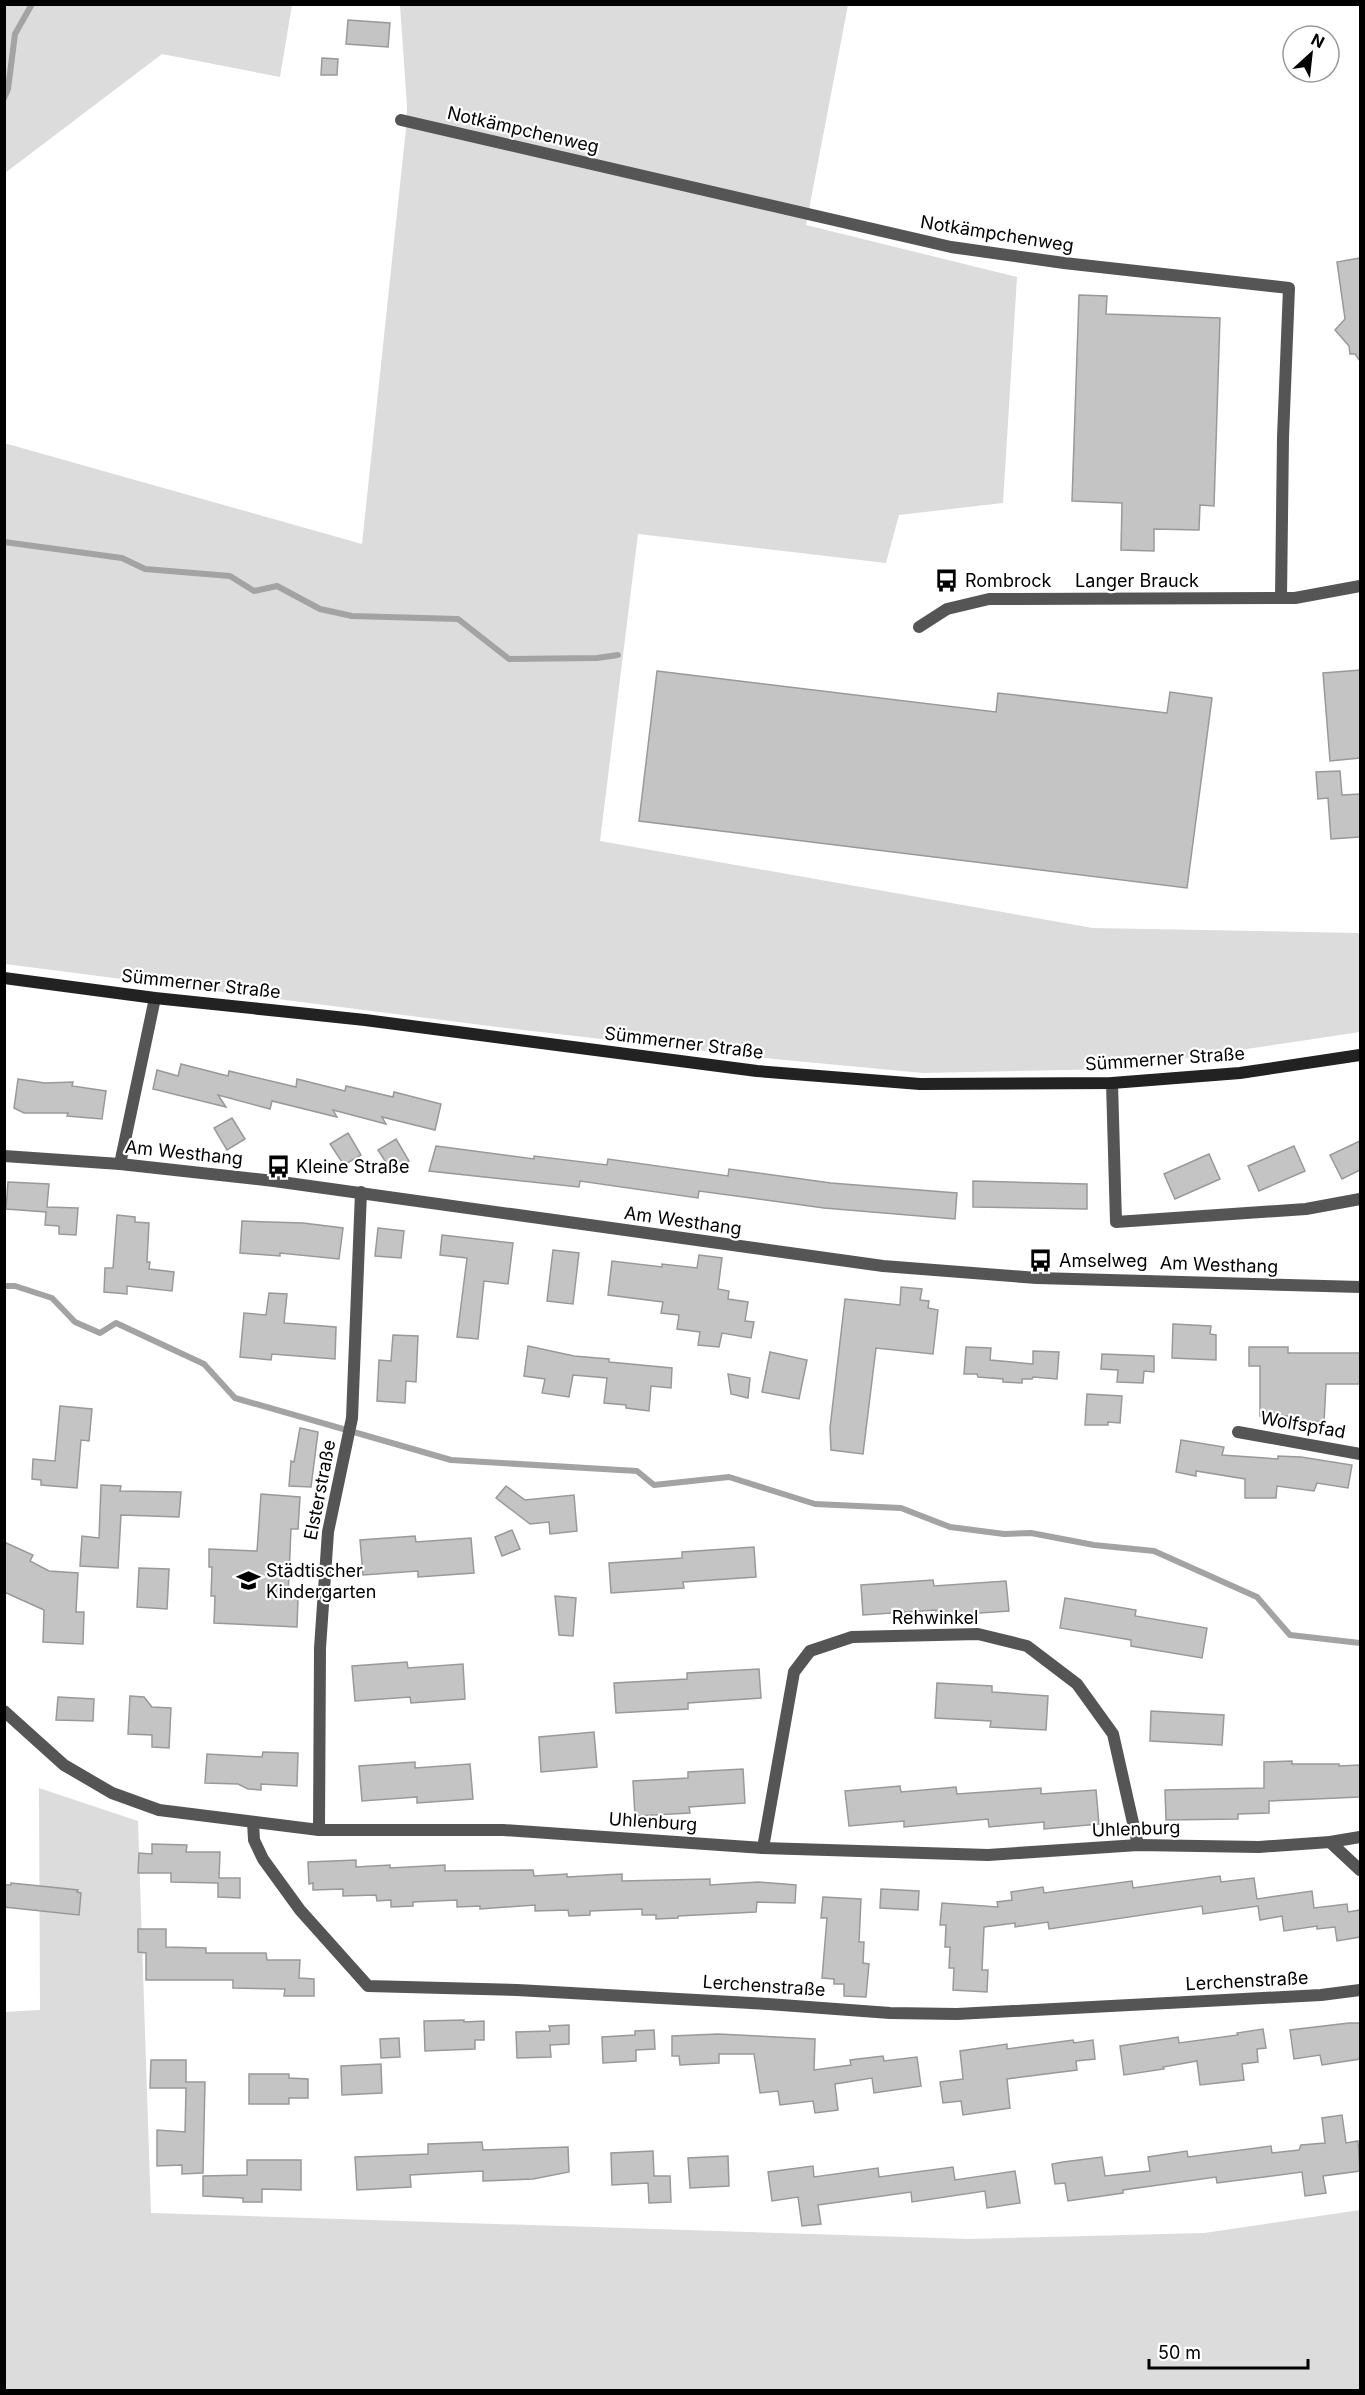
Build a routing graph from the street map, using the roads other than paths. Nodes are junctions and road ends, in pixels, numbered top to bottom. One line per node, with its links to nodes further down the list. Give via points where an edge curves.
1 (400, 120): 3 (street, Notkämpchenweg, via 951,247 1289,288)
2 (1360, 586): 3 (street, Langer Brauck)
3 (1281, 598): 4 (street, Langer Brauck, via 989,599 947,609)
4 (919, 627)
5 (4, 978): 6 (main road, Sümmerner Straße)
6 (155, 998): 8 (main road, Sümmerner Straße, via 365,1020 756,1071 920,1084); 10 (street)
7 (1360, 1055): 8 (main road, Sümmerner Straße, via 1240,1073)
8 (1112, 1083): 12 (street, via 1116,1222 1306,1209)
9 (4, 1156): 10 (street, Am Westhang)
10 (120, 1164): 11 (street, Am Westhang)
11 (361, 1192): 13 (street, Am Westhang, via 883,1266 1036,1278); 18 (street, Elsterstraße, via 352,1418 328,1532 320,1636)
12 (1360, 1199)
13 (1360, 1287)
14 (1238, 1432): 15 (street, Wolfspfad)
15 (1360, 1454)
16 (4, 1711): 17 (street, Uhlenburg, via 64,1765 112,1793 159,1810)
17 (253, 1822): 18 (street, Uhlenburg); 24 (street, Lerchenstraße, via 254,1840 262,1859 300,1910 368,1986 517,1990 946,2014)
18 (318, 1830): 22 (street, Uhlenburg, via 503,1830)
19 (1360, 1837): 20 (street, Uhlenburg)
20 (1330, 1842): 21 (street, Uhlenburg, via 1259,1847); 23 (street)
21 (1138, 1845): 22 (street, Uhlenburg, via 988,1855); 22 (street, Rehwinkel, via 1113,1734 1077,1684 1027,1646 978,1634 852,1637 810,1651 794,1672)
22 (763, 1848)
23 (1360, 1870)
24 (1360, 1990)

